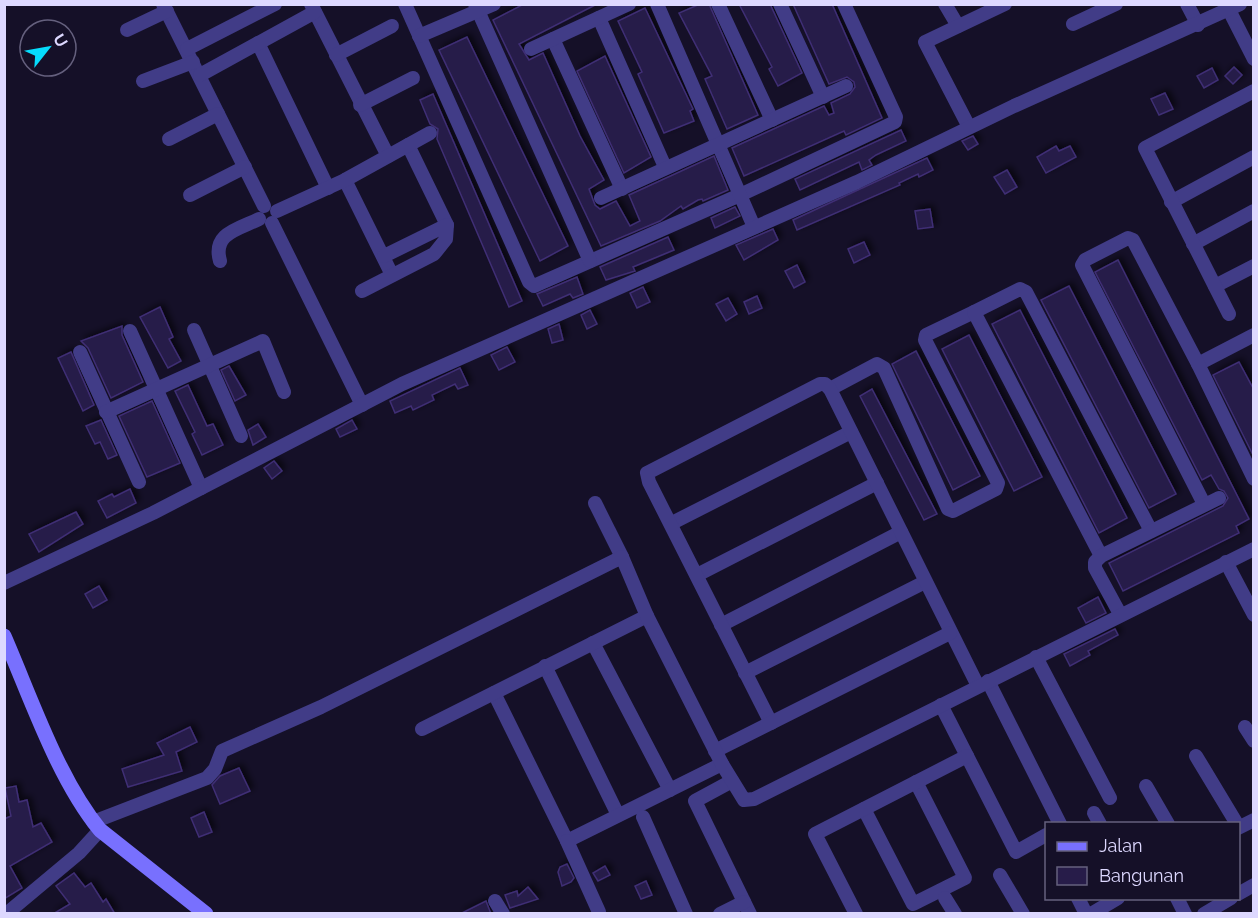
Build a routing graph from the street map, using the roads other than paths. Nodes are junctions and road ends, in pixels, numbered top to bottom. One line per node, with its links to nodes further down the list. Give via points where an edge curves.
1 (242, 4): 18 (street)
2 (275, 4): 18 (street)
3 (405, 4): 25 (street)
4 (494, 4): 17 (street)
5 (629, 4): 19 (street)
6 (657, 4): 45 (street)
7 (718, 4): 41 (street)
8 (780, 4): 38 (street)
9 (844, 4): 55 (street, via 896,117 895,123)
10 (945, 4): 23 (street)
11 (1116, 4): 20 (street)
12 (1187, 4): 21 (street)
13 (1002, 5): 23 (street)
14 (1234, 7): 21 (street); 31 (street)
15 (165, 8): 24 (street); 28 (street)
16 (313, 8): 27 (street); 30 (street)
17 (477, 8): 25 (street); 65 (street)
18 (248, 18): 28 (street)
19 (599, 18): 26 (street); 50 (street)
20 (1073, 24)
21 (1198, 25): 42 (street)
22 (392, 26): 30 (street)
23 (958, 26): 42 (street, via 926,42)
24 (127, 30)
25 (419, 36): 65 (street, via 529,282 540,285)
26 (553, 39): 29 (street); 53 (street)
27 (258, 43): 33 (street); 52 (street)
28 (187, 49): 32 (street)
29 (531, 49)
30 (336, 55): 39 (street)
31 (1254, 59)
32 (193, 62): 33 (street); 35 (street)
33 (200, 75): 40 (street)
34 (413, 78): 39 (street)
35 (143, 81)
36 (846, 86): 38 (street)
37 (1254, 91): 57 (street, via 1145,148)
38 (823, 97): 41 (street)
39 (360, 105): 47 (street)
40 (218, 114): 44 (street); 49 (street)
41 (771, 120): 45 (street)
42 (969, 127): 61 (street)
43 (430, 133): 46 (street)
44 (170, 139)
45 (717, 144): 50 (street); 55 (street)
46 (408, 146): 47 (street); 60 (street)
47 (388, 156): 51 (street)
48 (1254, 157): 57 (street)
49 (245, 167): 54 (street); 59 (street)
50 (665, 167): 53 (street)
51 (345, 180): 52 (street); 63 (street)
52 (328, 188): 59 (street)
53 (622, 189): 56 (street)
54 (190, 195)
55 (740, 195): 61 (street); 65 (street)
56 (602, 198)
57 (1171, 202): 62 (street)
58 (1254, 212): 62 (street)
59 (268, 215): 64 (street, via 223,237 218,243); 81 (street)
60 (447, 225): 63 (street); 67 (street, via 446,239 434,254)
61 (754, 227): 81 (street)
62 (1193, 244): 68 (street)
63 (384, 256): 67 (street)
64 (220, 261)
65 (590, 261)
66 (1254, 266): 68 (street)
67 (392, 275): 69 (street)
68 (1215, 286): 71 (street)
69 (362, 291)
70 (974, 312): 78 (street, via 926,335 925,340 998,483 996,489 953,511 948,509 884,368 878,364); 93 (street, via 1020,290 1026,292); 96 (street)
71 (1229, 314)
72 (194, 330): 77 (street)
73 (130, 331): 79 (street)
74 (1252, 341): 76 (street)
75 (80, 351): 82 (street)
76 (1198, 364): 85 (street); 91 (street, via 1133,240 1128,238 1082,261)
77 (210, 366): 79 (street); 80 (street, via 263,341); 84 (street)
78 (830, 389): 83 (street); 92 (street, via 820,384 647,473)
79 (155, 390): 82 (street); 88 (street)
80 (284, 392)
81 (362, 405): 88 (street)
82 (106, 412): 86 (street)
83 (851, 432): 87 (street); 92 (street)
84 (241, 436)
85 (1254, 479)
86 (139, 482)
87 (877, 483): 94 (street); 99 (street)
88 (201, 488): 101 (street)
89 (1219, 498): 91 (street)
90 (595, 503): 97 (street)
91 (1204, 504): 93 (street)
92 (672, 524): 99 (street)
93 (1151, 531): 96 (street)
94 (901, 532): 100 (street); 105 (street)
95 (1254, 549): 98 (street)
96 (1101, 556): 102 (street, via 1095,568)
97 (622, 557): 104 (street); 136 (street, via 321,707 222,751 207,778)
98 (1226, 562): 102 (street); 103 (street)
99 (697, 575): 105 (street)
100 (925, 582): 106 (street); 111 (street)
101 (4, 583)
102 (1120, 614): 109 (street)
103 (1254, 615)
104 (647, 616): 108 (street); 119 (street)
105 (722, 625): 111 (street)
106 (950, 633): 112 (street); 115 (street)
107 (5, 638): 136 (street, via 72,790)
108 (593, 643): 110 (street); 126 (street)
109 (1036, 657): 112 (street); 127 (street)
110 (545, 666): 113 (street); 129 (street)
111 (746, 673): 115 (street)
112 (983, 683): 114 (street); 132 (street)
113 (494, 693): 117 (street); 137 (street)
114 (941, 705): 120 (street); 123 (street, via 754,799 744,800)
115 (771, 723): 119 (street)
116 (1245, 727): 118 (street)
117 (422, 729)
118 (1254, 741)
119 (715, 750): 122 (street)
120 (967, 756): 124 (street); 138 (street, via 1016,852)
121 (1196, 756): 134 (street)
122 (722, 764): 123 (street); 126 (street)
123 (732, 781): 148 (street, via 695,801)
124 (916, 782): 128 (street); 128 (street, via 965,878 913,904)
125 (1146, 786): 133 (street)
126 (670, 790): 129 (street)
127 (1110, 798)
128 (864, 809): 155 (street, via 815,834)
129 (618, 815): 137 (street)
130 (643, 817): 153 (street)
131 (1254, 820): 135 (street)
132 (1059, 822)
133 (1167, 822)
134 (1235, 822)
135 (1240, 826)
136 (95, 831): 149 (street, via 79,853); 151 (street)
137 (567, 841): 150 (street)
138 (1045, 841)
139 (1000, 875): 157 (street)
140 (1254, 885): 141 (street)
141 (1240, 893)
142 (945, 898): 156 (street)
143 (1079, 900): 158 (street)
144 (1114, 900): 158 (street)
145 (1178, 900): 159 (street)
146 (1228, 900): 160 (street)
147 (495, 901): 152 (street)
148 (747, 908): 154 (street)
149 (12, 912)
150 (599, 912)
151 (206, 914)
152 (503, 914)
153 (686, 914)
154 (720, 914)
155 (856, 914)
156 (955, 914)
157 (1023, 914)
158 (1088, 914)
159 (1185, 914)
160 (1204, 914)

